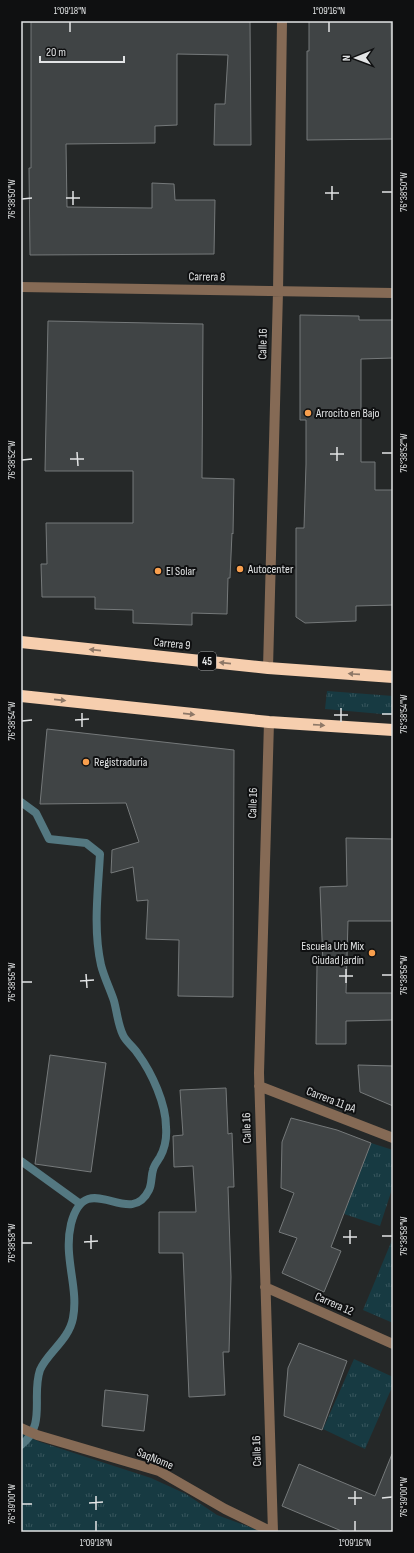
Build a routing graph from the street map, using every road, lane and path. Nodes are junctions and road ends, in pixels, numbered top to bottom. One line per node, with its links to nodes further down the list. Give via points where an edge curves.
1 (282, 21): 3 (street, Calle 16)
2 (21, 287): 3 (street, Carrera 8)
3 (278, 292): 4 (street, Carrera 8); 6 (street, Calle 16)
4 (393, 293)
5 (21, 642): 6 (highway, Carrera 9 / 45, one-way to 5)
6 (268, 668): 7 (highway, Carrera 9 / 45, one-way to 6)
7 (393, 677)
8 (21, 696): 9 (highway, one-way to 9)
9 (269, 722): 10 (highway, one-way to 10); 11 (street, Calle 16)
10 (393, 730)
11 (259, 1086): 12 (street, Carrera 11 pA); 13 (street, Calle 16)
12 (393, 1138)
13 (265, 1287): 14 (street, Carrera 12); 16 (street, Calle 16)
14 (393, 1344)
15 (21, 1428): 16 (street, SaqNome, via 159,1471 225,1509)
16 (273, 1532)

